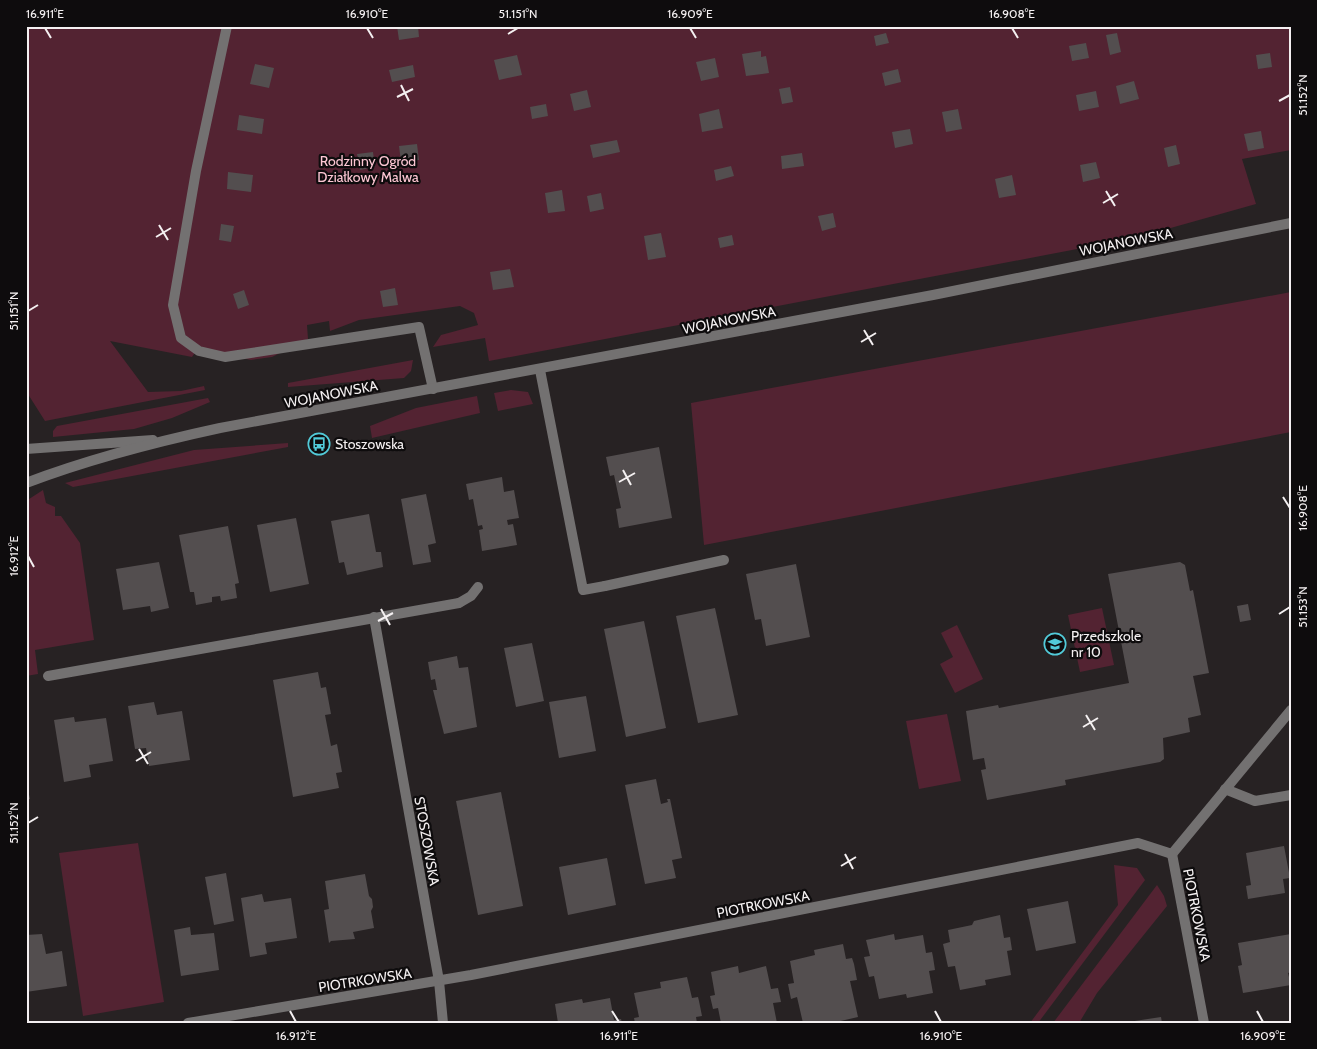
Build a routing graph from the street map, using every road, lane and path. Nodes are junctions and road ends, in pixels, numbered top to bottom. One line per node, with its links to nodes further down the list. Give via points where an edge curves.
1 (227, 26): 4 (street, via 196,171 173,305 181,338 199,351 225,357 419,327)
2 (1291, 223): 3 (street, WOJANOWSKA)
3 (540, 370): 4 (street, WOJANOWSKA); 8 (street, via 583,590)
4 (433, 390): 5 (street, WOJANOWSKA)
5 (171, 439): 6 (street, WOJANOWSKA); 7 (street, WOJANOWSKA)
6 (26, 449)
7 (26, 483)
8 (724, 560)
9 (478, 587): 10 (street, via 459,604)
10 (374, 617): 11 (street); 16 (street, STOSZOWSKA)
11 (48, 676)
12 (1291, 710): 13 (street)
13 (1225, 789): 14 (street, via 1255,801); 15 (street)
14 (1291, 795)
15 (1172, 854): 16 (street, PIOTRKOWSKA, via 1138,843); 19 (street, PIOTRKOWSKA)
16 (438, 981): 17 (street, PIOTRKOWSKA); 18 (street, STOSZOWSKA)
17 (188, 1023)
18 (443, 1023)
19 (1204, 1023)

